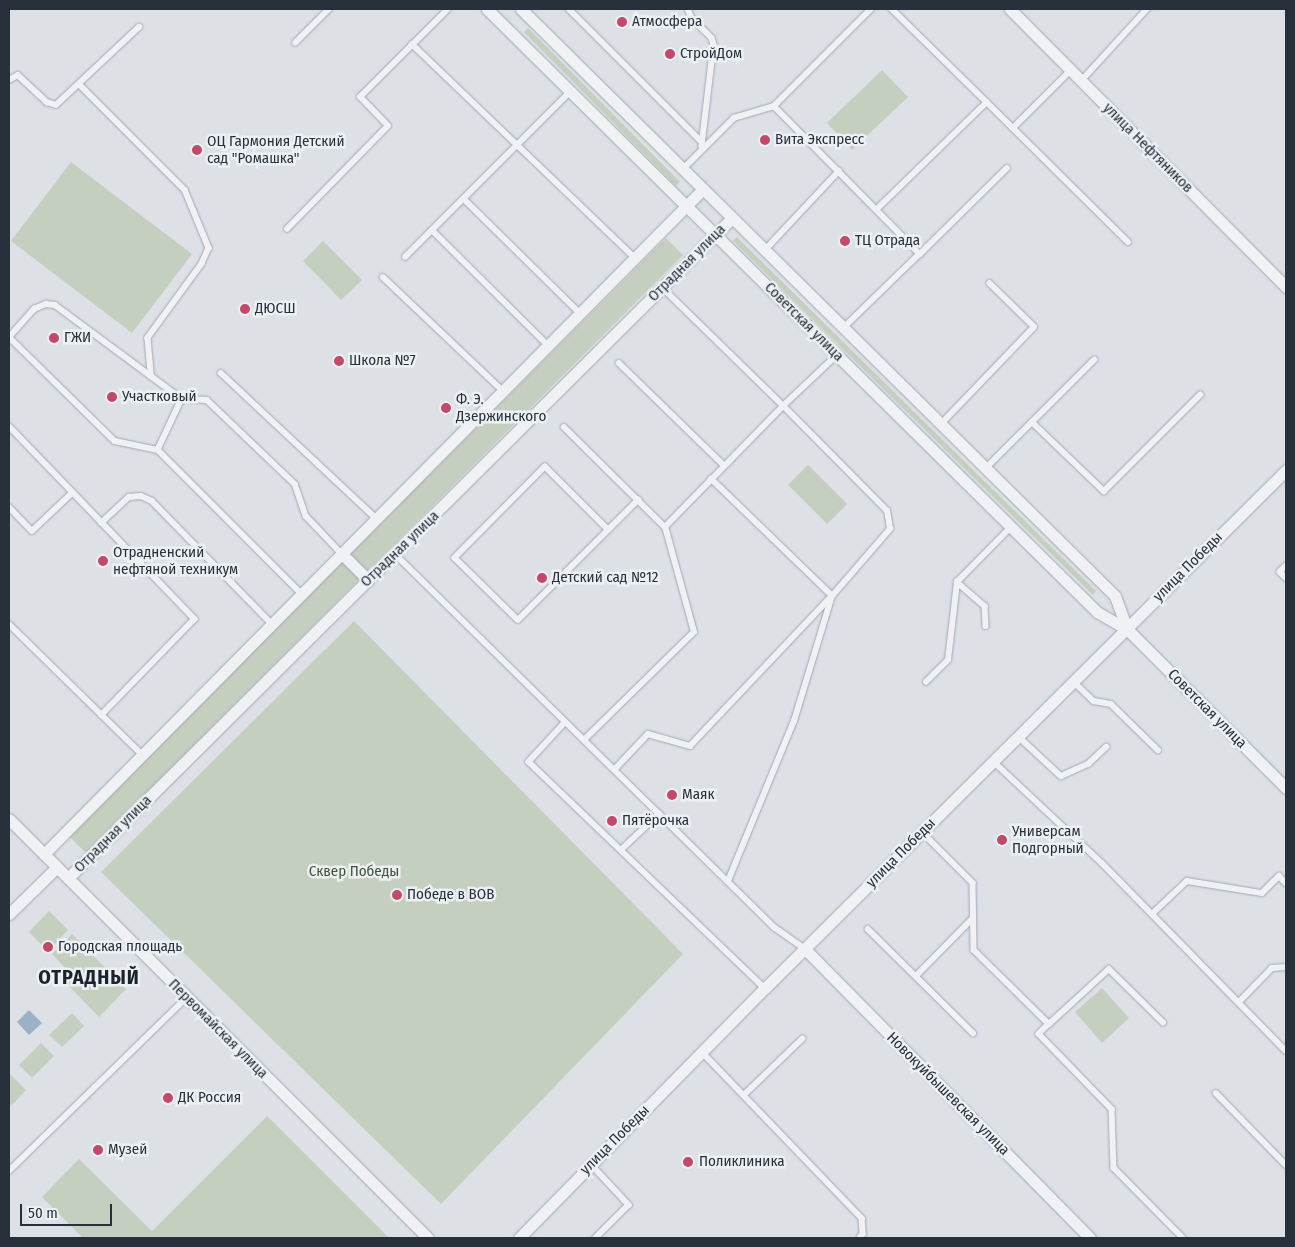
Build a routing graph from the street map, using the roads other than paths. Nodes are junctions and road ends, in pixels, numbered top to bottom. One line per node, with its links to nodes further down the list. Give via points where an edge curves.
1 (328, 9): 12 (lane)
2 (448, 9): 13 (lane)
3 (487, 9): 18 (street, Советская улица)
4 (521, 9): 26 (street, Советская улица)
5 (569, 9): 22 (lane)
6 (688, 9): 22 (lane, via 714,45)
7 (871, 9): 20 (lane)
8 (892, 9): 19 (lane)
9 (1010, 9): 14 (street, улица Нефтяников)
10 (1147, 9): 16 (lane)
11 (139, 27): 17 (lane)
12 (296, 43)
13 (412, 44): 23 (lane); 33 (lane, via 360,97 388,126)
14 (1071, 70): 16 (street, улица Нефтяников); 21 (lane)
15 (9, 80): 17 (lane, via 18,75 52,105 60,103)
16 (1082, 81): 43 (street, улица Нефтяников)
17 (79, 84): 53 (lane, via 185,190 209,248 202,264 148,338)
18 (571, 91): 23 (lane); 30 (street, Советская улица)
19 (987, 102): 21 (lane); 31 (lane)
20 (774, 106): 24 (lane, via 734,118); 27 (lane)
21 (1013, 128): 36 (lane)
22 (702, 142): 24 (lane)
23 (517, 145): 29 (lane); 40 (lane)
24 (701, 152): 26 (lane)
25 (1006, 168): 38 (lane)
26 (683, 169): 28 (street, Советская улица)
27 (839, 171): 31 (lane); 37 (lane)
28 (703, 190): 30 (street); 32 (street, Советская улица)
29 (464, 199): 34 (lane); 45 (lane)
30 (687, 206): 35 (street, Советская улица); 40 (street)
31 (877, 209): 38 (lane)
32 (732, 218): 35 (street, Отрадная улица); 37 (street, Советская улица)
33 (287, 229)
34 (432, 230): 39 (lane); 48 (lane)
35 (716, 235): 44 (street, Отрадная улица); 49 (street, Советская улица)
36 (1128, 242)
37 (765, 250): 46 (street, Советская улица)
38 (920, 254): 46 (lane)
39 (405, 258)
40 (635, 258): 45 (street)
41 (383, 277): 54 (lane)
42 (990, 284): 59 (lane, via 1034,328)
43 (1286, 287)
44 (662, 288): 57 (lane); 76 (street, Отрадная улица)
45 (580, 314): 48 (street)
46 (844, 328): 59 (street, Советская улица)
47 (9, 337): 53 (lane, via 34,309 46,304 55,305); 62 (lane, via 115,441)
48 (548, 345): 54 (street)
49 (837, 355): 57 (lane); 73 (street, Советская улица)
50 (1094, 360): 58 (lane)
51 (619, 363): 63 (lane)
52 (221, 374): 70 (lane)
53 (151, 376): 56 (lane)
54 (503, 391): 70 (street)
55 (1200, 395): 58 (lane, via 1104,491)
56 (182, 399): 62 (lane); 75 (lane, via 207,400 295,484 306,516)
57 (783, 406): 63 (lane); 82 (lane, via 890,516 890,529)
58 (1032, 422): 64 (lane)
59 (941, 424): 64 (street, Советская улица)
60 (9, 426): 67 (lane)
61 (564, 427): 68 (lane)
62 (158, 450): 81 (lane)
63 (724, 465): 66 (lane)
64 (986, 468): 86 (street, Советская улица, via 1115,596)
65 (1286, 470): 86 (street, улица Победы)
66 (711, 479): 72 (lane); 82 (lane)
67 (72, 493): 69 (lane, via 32,531); 71 (lane)
68 (638, 500): 72 (lane); 74 (lane)
69 (9, 507)
70 (376, 519): 75 (street)
71 (101, 523): 84 (lane, via 129,497 141,496 152,501); 89 (lane, via 195,620)
72 (665, 527): 92 (lane, via 694,632)
73 (1011, 527): 80 (lane); 86 (street, Советская улица, via 1096,612)
74 (608, 530): 74 (lane, via 518,620 455,558 545,467)
75 (342, 554): 79 (street); 81 (street)
76 (395, 554): 79 (street, Отрадная улица); 90 (lane)
77 (1286, 566): 78 (lane, via 1280,572)
78 (1286, 578)
79 (368, 580): 105 (street, Отрадная улица)
80 (957, 582): 85 (lane, via 985,606); 88 (lane, via 948,660)
81 (302, 594): 84 (street)
82 (832, 596): 97 (lane, via 690,746 648,734); 106 (lane, via 794,721)
83 (9, 624): 89 (lane)
84 (272, 624): 95 (street)
85 (986, 626)
86 (1127, 629): 87 (street, улица Победы); 98 (street, Советская улица)
87 (1073, 681): 91 (street, улица Победы); 94 (lane, via 1094,701 1111,704)
88 (926, 682)
89 (102, 715): 95 (lane)
90 (566, 723): 92 (lane); 102 (lane, via 529,762)
91 (1018, 736): 93 (lane, via 1061,776 1088,764); 96 (street, улица Победы)
92 (584, 740): 97 (lane)
93 (1106, 747)
94 (1158, 750)
95 (143, 755): 103 (street)
96 (993, 761): 101 (street, улица Победы); 109 (lane)
97 (615, 769): 99 (lane)
98 (1286, 788)
99 (659, 814): 102 (lane); 106 (lane)
100 (9, 819): 103 (street, Первомайская улица)
101 (922, 832): 110 (lane, via 973,883); 112 (street, улица Победы)
102 (622, 849): 115 (lane)
103 (44, 854): 104 (street, Первомайская улица)
104 (57, 867): 105 (street, Первомайская улица); 108 (street, Отрадная улица)
105 (68, 878): 116 (street, Первомайская улица)
106 (728, 881): 112 (lane, via 774,926)
107 (1286, 883): 109 (lane, via 1279,876 1262,893 1187,880)
108 (9, 914)
109 (1152, 914): 117 (lane)
110 (973, 918): 114 (lane); 119 (lane, via 974,950)
111 (868, 929): 114 (lane)
112 (805, 949): 115 (street, улица Победы); 133 (street, Новокуйбышевская улица)
113 (1286, 967): 117 (lane, via 1272,968)
114 (916, 976): 120 (lane)
115 (765, 988): 123 (street, улица Победы)
116 (186, 997): 128 (lane); 129 (street, Первомайская улица)
117 (1239, 1002): 122 (lane)
118 (1163, 1022): 119 (lane, via 1110,969)
119 (1049, 1024): 134 (lane, via 1039,1034 1112,1109 1114,1168)
120 (973, 1033)
121 (802, 1039): 125 (lane)
122 (1286, 1051)
123 (702, 1052): 125 (lane); 127 (street, улица Победы)
124 (1216, 1093): 126 (lane)
125 (744, 1095): 132 (lane, via 862,1218 863,1234)
126 (1285, 1163)
127 (591, 1164): 130 (street, улица Победы); 131 (lane, via 629,1205)
128 (9, 1171)
129 (428, 1238)
130 (518, 1238)
131 (596, 1238)
132 (860, 1238)
133 (1090, 1238)
134 (1183, 1238)

